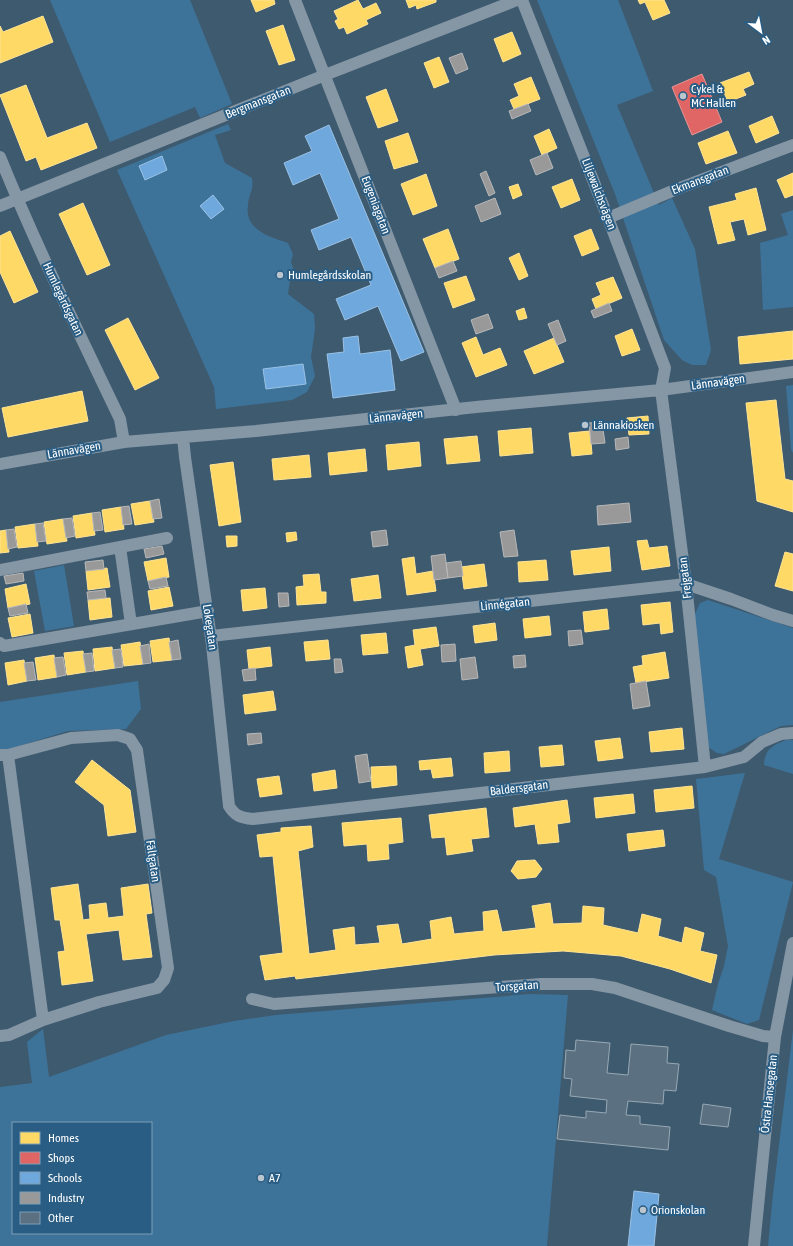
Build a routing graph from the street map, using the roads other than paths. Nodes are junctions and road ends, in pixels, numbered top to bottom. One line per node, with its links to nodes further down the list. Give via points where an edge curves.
1 (295, 0): 4 (street, Eugeniagatan)
2 (517, 0): 4 (street, Bergmansgatan)
3 (522, 0): 9 (street, Liljewalchsvägen)
4 (325, 75): 7 (street, Bergmansgatan); 12 (street, Eugeniagatan)
5 (793, 144): 9 (street, Ekmansgatan)
6 (0, 157): 7 (street, Humlegårdsgatan)
7 (17, 199): 8 (street, Bergmansgatan); 14 (street, Humlegårdsgatan, via 120,420)
8 (0, 206)
9 (608, 218): 11 (street, Liljewalchsvägen, via 665,368)
10 (793, 372): 11 (street, Lännavägen)
11 (661, 390): 12 (street, Lännavägen); 19 (street, Frejgatan)
12 (456, 410): 13 (street, Lännavägen)
13 (183, 436): 14 (street, Lännavägen); 20 (street, Lokegatan)
14 (124, 442): 15 (street, Lännavägen)
15 (0, 464)
16 (168, 538): 17 (street)
17 (120, 547): 18 (street); 22 (street)
18 (0, 570)
19 (686, 584): 21 (street, Linnégatan); 23 (street, Linnégatan); 27 (street, Frejgatan)
20 (208, 611): 22 (street); 23 (street, Lokegatan)
21 (793, 621)
22 (131, 624): 24 (street, via 4,646)
23 (211, 636): 28 (street, Lokegatan, via 229,806)
24 (0, 643)
25 (793, 733): 27 (street, Baldersgatan, via 780,734 762,742 744,757)
26 (4, 755): 31 (street, Fältgatan); 31 (street, Fältgatan, via 71,738 118,735 130,740 137,750 168,968 164,980 157,988 99,1002)
27 (705, 767): 28 (street, Baldersgatan, via 253,819)
28 (237, 816)
29 (793, 943): 33 (street, Östra Hansegatan)
30 (252, 999): 33 (street, Torsgatan, via 274,1004 541,984 592,984 615,988 723,1024)
31 (43, 1020): 32 (street, Fältgatan, via 9,1035)
32 (0, 1036)
33 (775, 1037): 34 (street, Östra Hansegatan)
34 (754, 1246)

